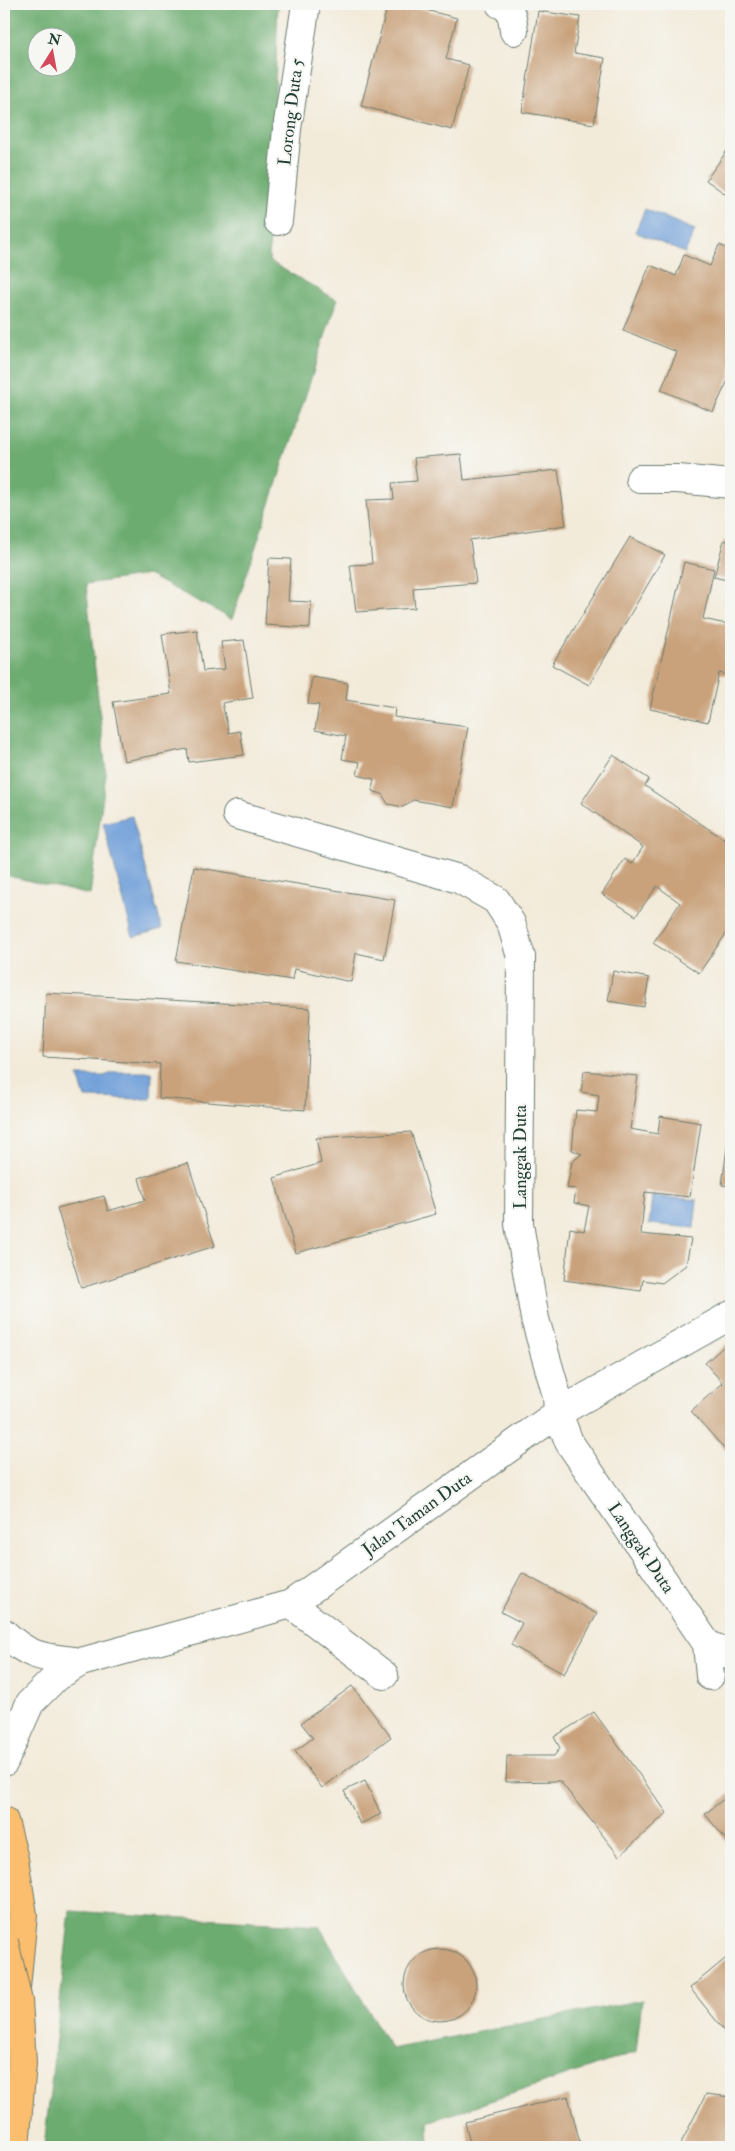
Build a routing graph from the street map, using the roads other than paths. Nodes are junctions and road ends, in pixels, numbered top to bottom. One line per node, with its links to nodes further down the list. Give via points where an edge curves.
1 (306, 4): 4 (street, Lorong Duta 5, via 287,129)
2 (500, 4): 3 (street, via 507,6 512,13)
3 (514, 31)
4 (278, 221)
5 (640, 479): 6 (street)
6 (731, 484)
7 (237, 815): 9 (street, Langgak Duta, via 459,879 496,900 511,924 521,957 519,1224 535,1319 557,1396)
8 (731, 1315): 9 (street, Jalan Taman Duta)
9 (558, 1413): 10 (street, Jalan Taman Duta); 12 (street, Langgak Duta, via 569,1442)
10 (291, 1604): 14 (street, Jalan Taman Duta); 15 (street)
11 (4, 1633): 14 (street, Jalan Taman Duta, via 36,1656)
12 (707, 1644): 13 (street); 16 (street)
13 (731, 1656)
14 (81, 1662): 17 (street, Jalan Taman Duta, via 56,1677 30,1703)
15 (384, 1675)
16 (710, 1676)
17 (4, 1762)
18 (4, 1821): 20 (main road, via 24,1915)
19 (4, 1942): 21 (main road, bridge, via 18,2001 22,2063)
20 (4, 2088)
21 (14, 2147)

